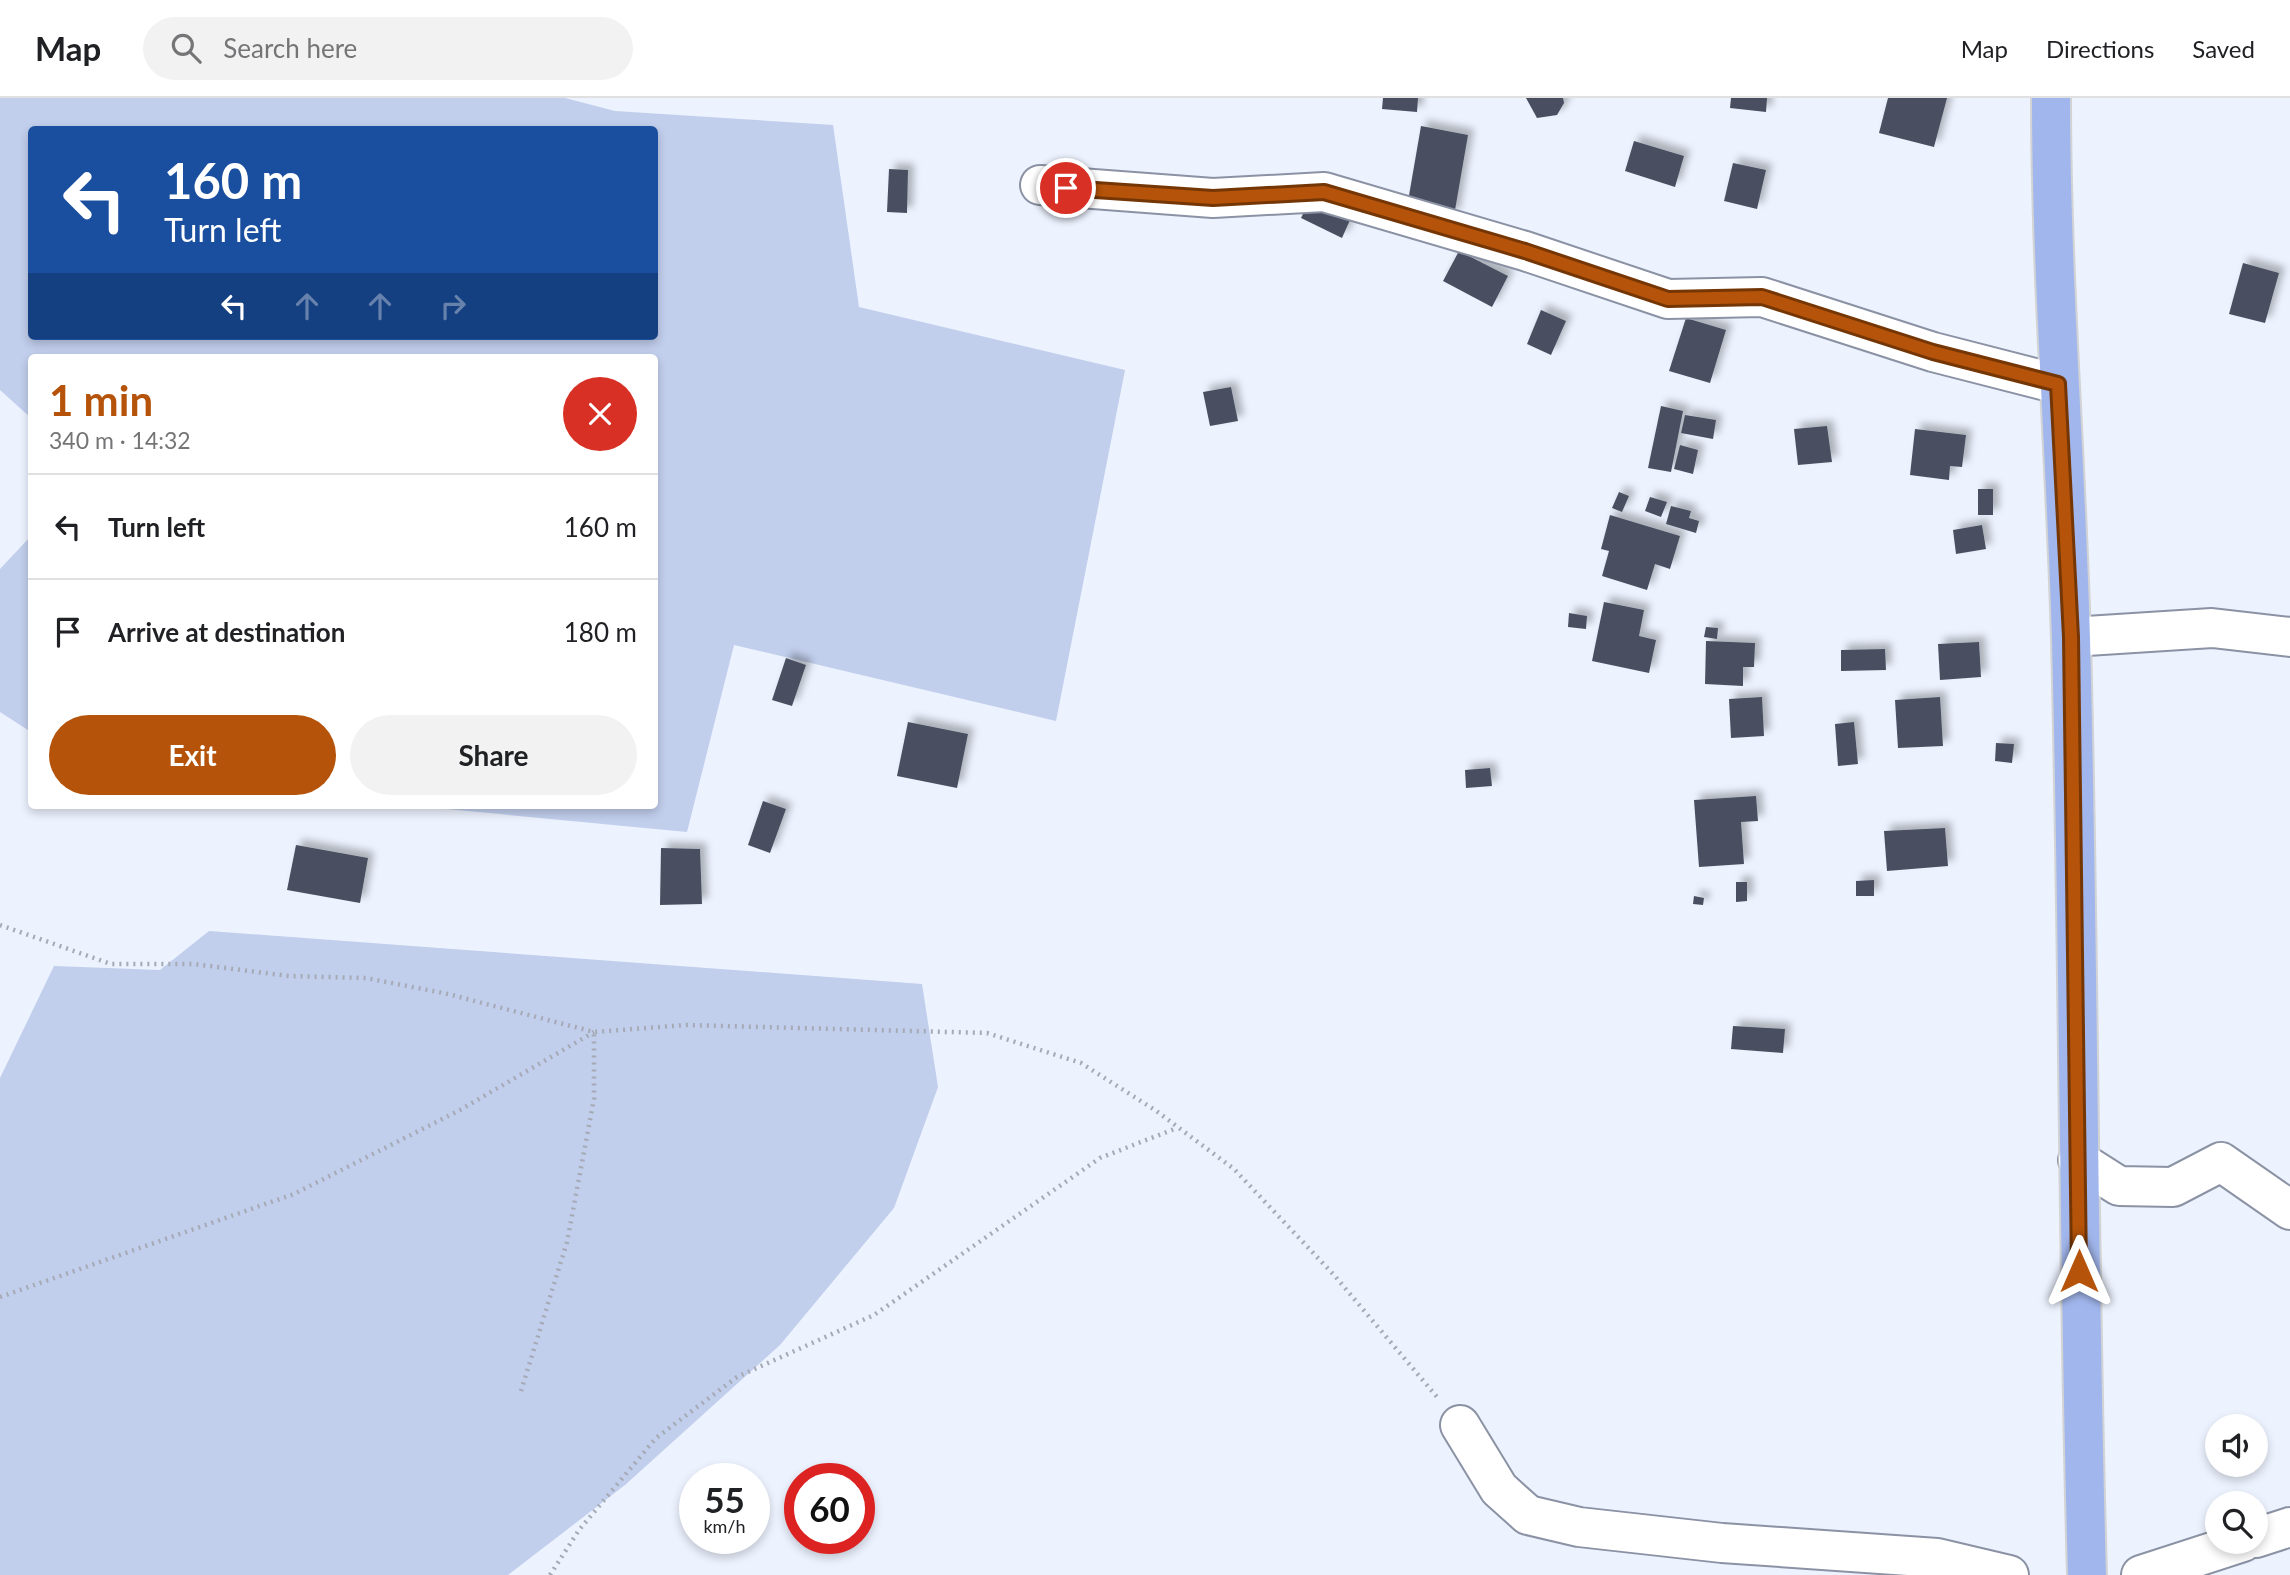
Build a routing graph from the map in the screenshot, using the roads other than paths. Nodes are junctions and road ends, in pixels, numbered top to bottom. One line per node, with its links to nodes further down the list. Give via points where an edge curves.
1 (2051, 98): 3 (main road)
2 (1040, 186): 3 (street, via 1213,198 1324,192 1668,299 1762,297 1933,352)
3 (2058, 384): 4 (main road)
4 (2071, 637): 5 (street, via 2212,628); 6 (main road)
5 (2290, 637)
6 (2078, 1160): 7 (street, via 2119,1186 2174,1186 2221,1163); 13 (main road)
7 (2290, 1210)
8 (1460, 1425): 12 (street, via 1499,1489 1528,1515 1579,1527 1709,1541 1937,1558)
9 (2290, 1527): 10 (street)
10 (2268, 1534)
11 (2206, 1554): 14 (street)
12 (2009, 1575)
13 (2087, 1575)
14 (2141, 1575)

